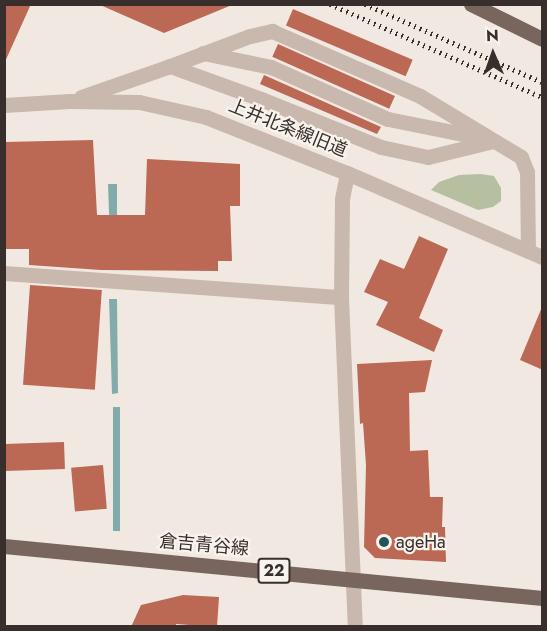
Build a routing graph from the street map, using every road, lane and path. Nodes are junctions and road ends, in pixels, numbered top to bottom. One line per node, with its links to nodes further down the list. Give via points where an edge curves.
1 (471, 4): 2 (main road)
2 (543, 39)
3 (203, 53): 4 (street); 7 (street, via 271,67 388,119); 7 (street, via 272,31 420,96)
4 (170, 66): 5 (street); 7 (street, via 381,147 428,157)
5 (70, 101): 6 (street, 上井北条線旧道); 8 (street, 上井北条線旧道, via 139,102 206,117)
6 (4, 105)
7 (493, 141): 9 (street, via 520,157 527,172)
8 (347, 173): 9 (street, 上井北条線旧道); 11 (street, via 342,199)
9 (535, 254)
10 (4, 273): 11 (street)
11 (341, 297): 13 (street)
12 (4, 546): 13 (main road, 倉吉青谷線 / 22)
13 (353, 579): 14 (main road, 倉吉青谷線 / 22); 15 (street)
14 (543, 598)
15 (355, 627)

